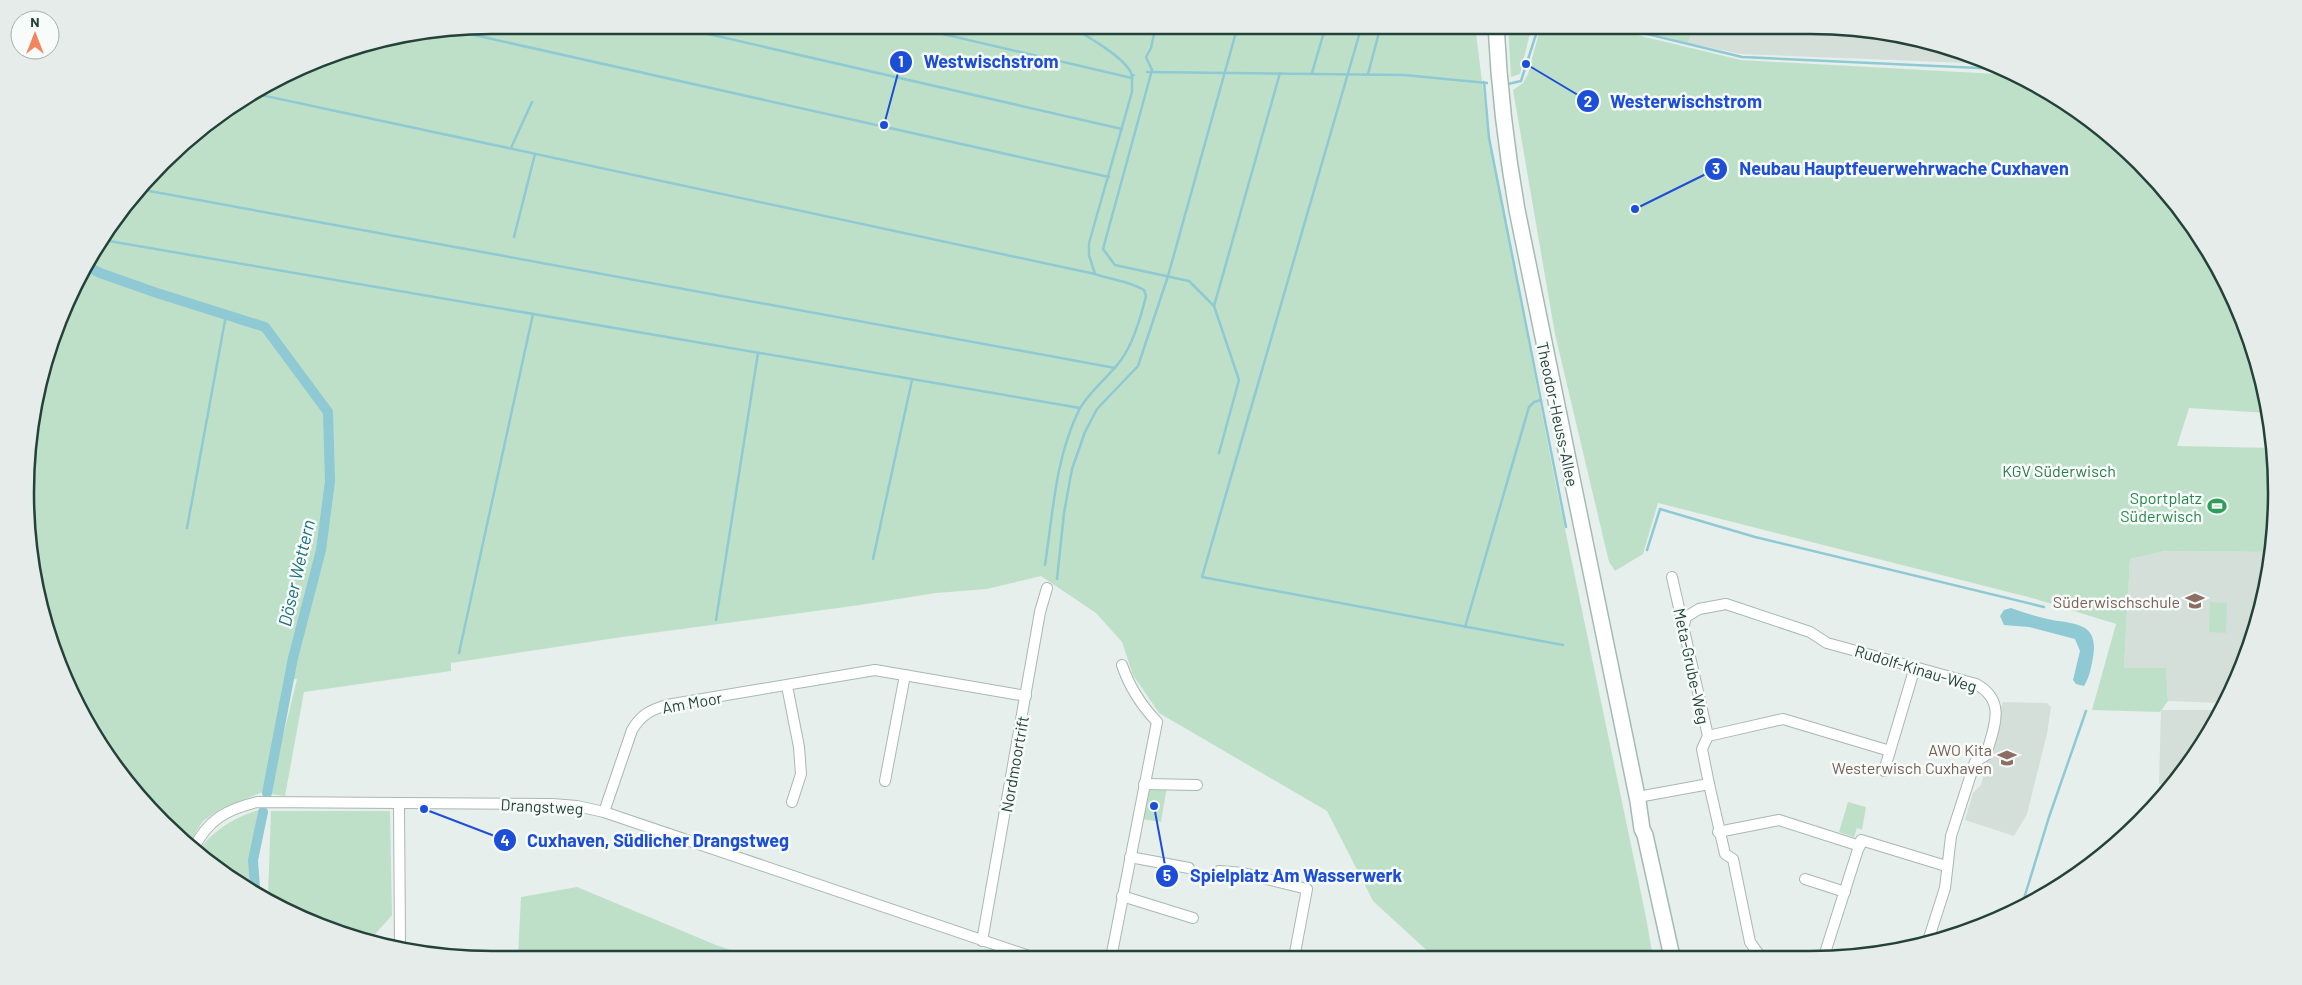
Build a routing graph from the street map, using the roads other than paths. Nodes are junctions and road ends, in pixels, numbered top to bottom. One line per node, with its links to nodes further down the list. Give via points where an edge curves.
1 (1496, 34): 17 (street, Theodor-Heuss-Allee, via 1499,85 1516,210)
2 (1672, 577): 4 (street, Meta-Grube-Weg)
3 (1047, 588): 9 (street, Nordmoortrift)
4 (1684, 624): 6 (street, Rudolf-Kinau-Weg, via 1686,617 1699,609 1726,604 1810,632 1827,643); 10 (street, Meta-Grube-Weg)
5 (1122, 665): 14 (street, via 1126,678 1157,722)
6 (1915, 667): 11 (street); 25 (street, Rudolf-Kinau-Weg, via 1976,684 1992,696 1996,706 1996,721 1986,755 1975,762 1951,836)
7 (905, 675): 8 (street, Am Moor, via 875,670); 9 (street, Am Moor); 13 (street)
8 (787, 686): 18 (street, via 801,774); 20 (street, Am Moor, via 649,710 632,730)
9 (1026, 696): 34 (street, Nordmoortrift)
10 (1708, 736): 11 (street, via 1783,719); 15 (street, Meta-Grube-Weg, via 1702,749)
11 (1890, 751): 12 (street)
12 (1884, 771)
13 (885, 781)
14 (1144, 784): 16 (street); 24 (street)
15 (1709, 784): 17 (street); 21 (street, Meta-Grube-Weg)
16 (1197, 785)
17 (1638, 799): 39 (street, Theodor-Heuss-Allee)
18 (792, 802)
19 (399, 803): 20 (street, Drangstweg, via 552,804); 22 (street, Drangstweg, via 265,802 228,810); 33 (street)
20 (604, 812): 34 (street, Drangstweg)
21 (1718, 832): 23 (street, via 1779,820); 40 (street, Meta-Grube-Weg, via 1725,854 1733,859 1750,942)
22 (197, 843)
23 (1860, 846): 25 (street, via 1862,840); 29 (street)
24 (1130, 857): 26 (street); 30 (street)
25 (1946, 866): 32 (street, Rudolf-Kinau-Weg, via 1945,888)
26 (1189, 868)
27 (1219, 871): 38 (street, via 1243,873 1307,888)
28 (1804, 879): 29 (street)
29 (1845, 892): 35 (street)
30 (1122, 896): 31 (street); 37 (street)
31 (1193, 918)
32 (1929, 936)
33 (400, 941)
34 (982, 941): 36 (street, Drangstweg)
35 (1826, 950)
36 (1013, 951)
37 (1112, 951)
38 (1295, 951)
39 (1671, 951)
40 (1756, 951)

